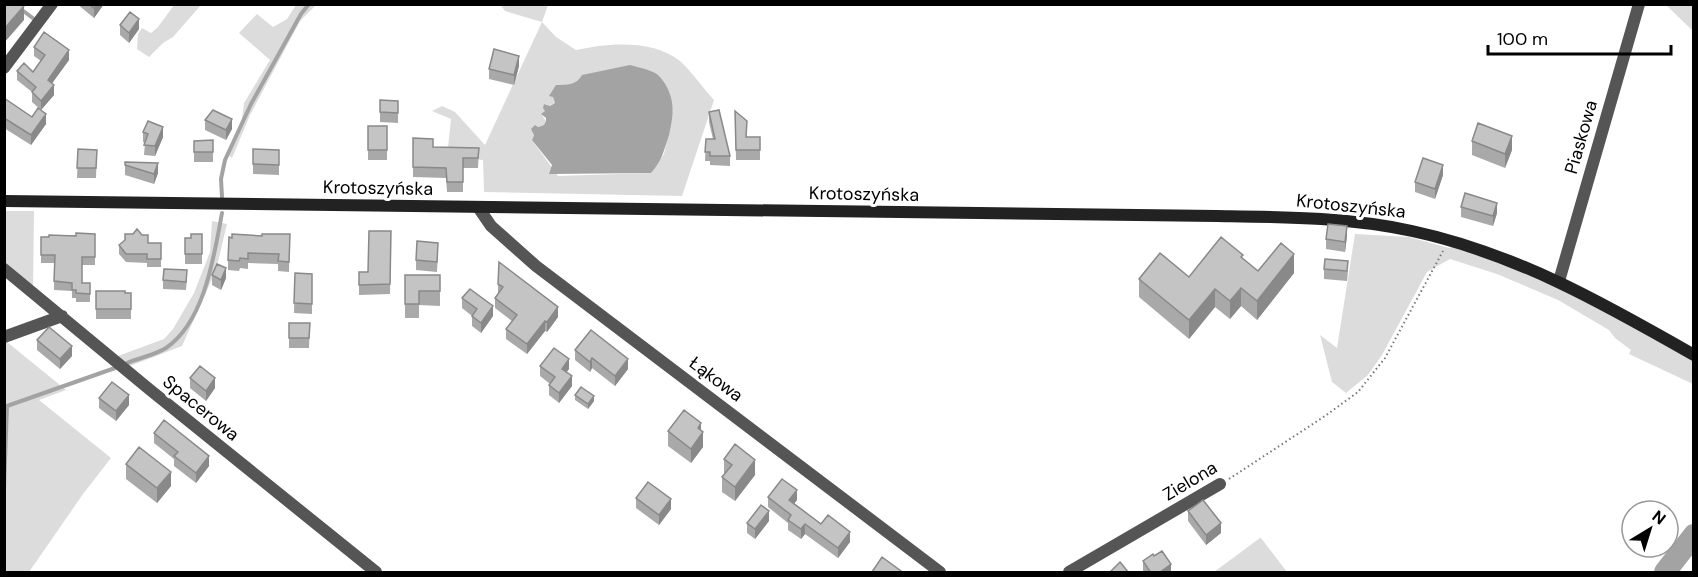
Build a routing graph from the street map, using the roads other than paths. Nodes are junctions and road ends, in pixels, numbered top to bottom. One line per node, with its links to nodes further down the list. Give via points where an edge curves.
1 (52, 4): 3 (street)
2 (1639, 4): 7 (street, Piaskowa)
3 (4, 68)
4 (4, 201): 5 (street, Krotoszyńska)
5 (478, 207): 7 (street, Krotoszyńska, via 1264,217 1360,222 1409,230 1500,255); 13 (street, Łąkowa, via 491,226 536,266)
6 (4, 269): 8 (street, Spacerowa)
7 (1559, 281): 10 (street, Krotoszyńska)
8 (62, 316): 9 (street); 12 (street, Spacerowa)
9 (4, 337)
10 (1694, 355)
11 (1220, 484): 14 (street, Zielona)
12 (376, 573)
13 (940, 573)
14 (1069, 573)

